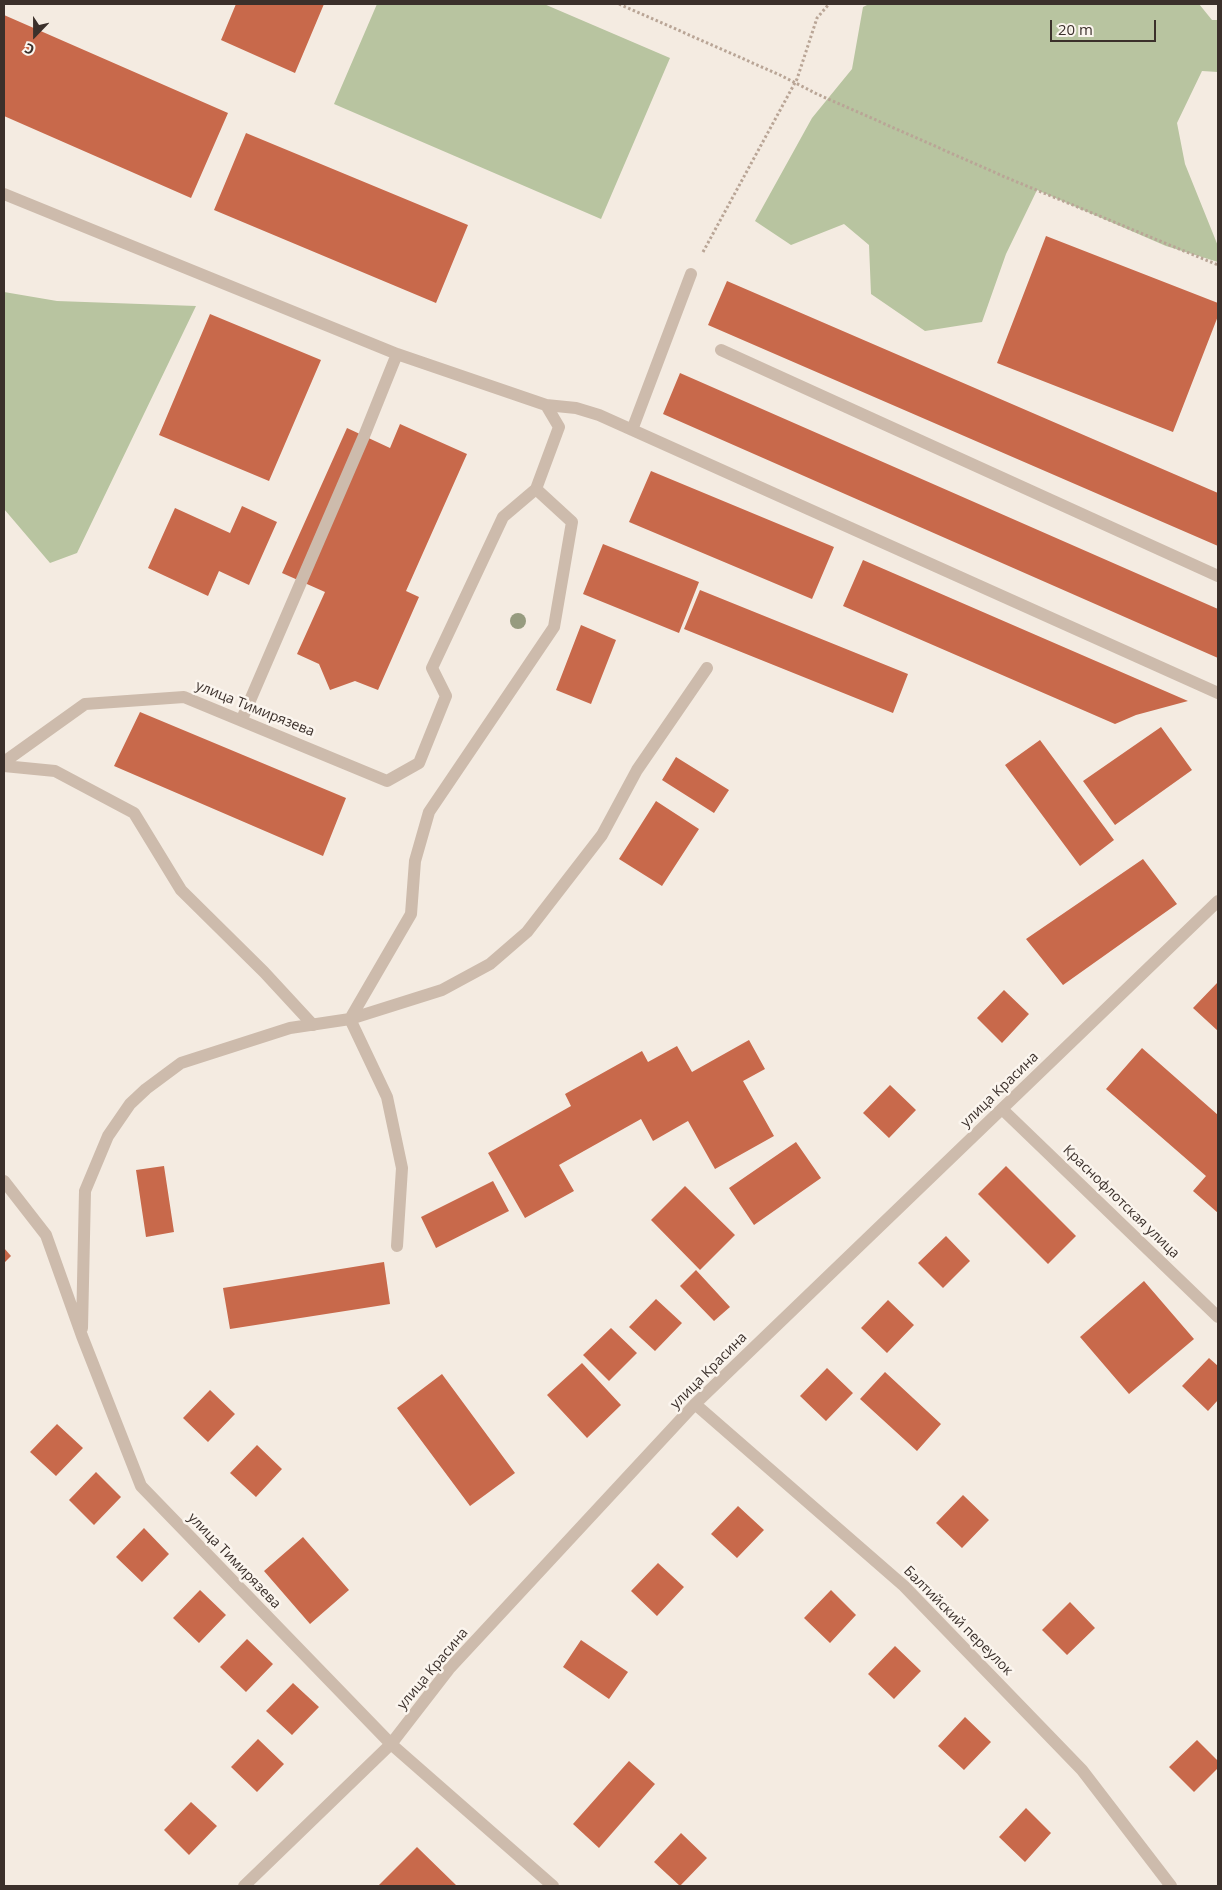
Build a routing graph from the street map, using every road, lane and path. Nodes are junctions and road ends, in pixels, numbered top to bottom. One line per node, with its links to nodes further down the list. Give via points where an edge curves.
1 (619, 4): 3 (path)
2 (829, 4): 3 (path, via 817,18)
3 (796, 83): 5 (path, via 996,173); 6 (path)
4 (4, 194): 8 (street)
5 (1218, 265)
6 (691, 274): 10 (street)
7 (721, 350): 12 (street)
8 (398, 354): 9 (street); 15 (street)
9 (546, 405): 10 (street, via 584,410); 11 (street, via 558,427)
10 (632, 430): 14 (street)
11 (536, 489): 15 (street, улица Тимирязева, via 503,517 432,668 446,696 419,763 387,781); 19 (street, via 572,522 554,627 429,812 415,861 411,914)
12 (1218, 576)
13 (706, 668): 19 (street, via 637,770 602,835 527,932 490,964 442,990)
14 (1218, 693)
15 (242, 719): 16 (street, улица Тимирязева, via 184,696 85,704)
16 (4, 762)
17 (4, 766): 20 (street, via 55,771 134,813 181,890)
18 (1218, 901): 21 (street, улица Красина)
19 (350, 1019): 20 (street); 23 (street, via 387,1097 402,1168)
20 (312, 1025): 25 (street, via 290,1028 181,1063 130,1104 108,1136 84,1191)
21 (1002, 1109): 24 (street, Краснофлотская улица); 26 (street, улица Красина)
22 (4, 1181): 25 (street, улица Тимирязева, via 46,1235)
23 (397, 1246)
24 (1218, 1317)
25 (82, 1336): 27 (street, улица Тимирязева, via 141,1486)
26 (695, 1404): 27 (street, улица Красина, via 450,1669); 30 (street, Балтийский переулок, via 904,1586 1082,1770)
27 (391, 1744): 28 (street, улица Красина); 29 (street, улица Тимирязева)
28 (244, 1886)
29 (553, 1886)
30 (1171, 1886)

